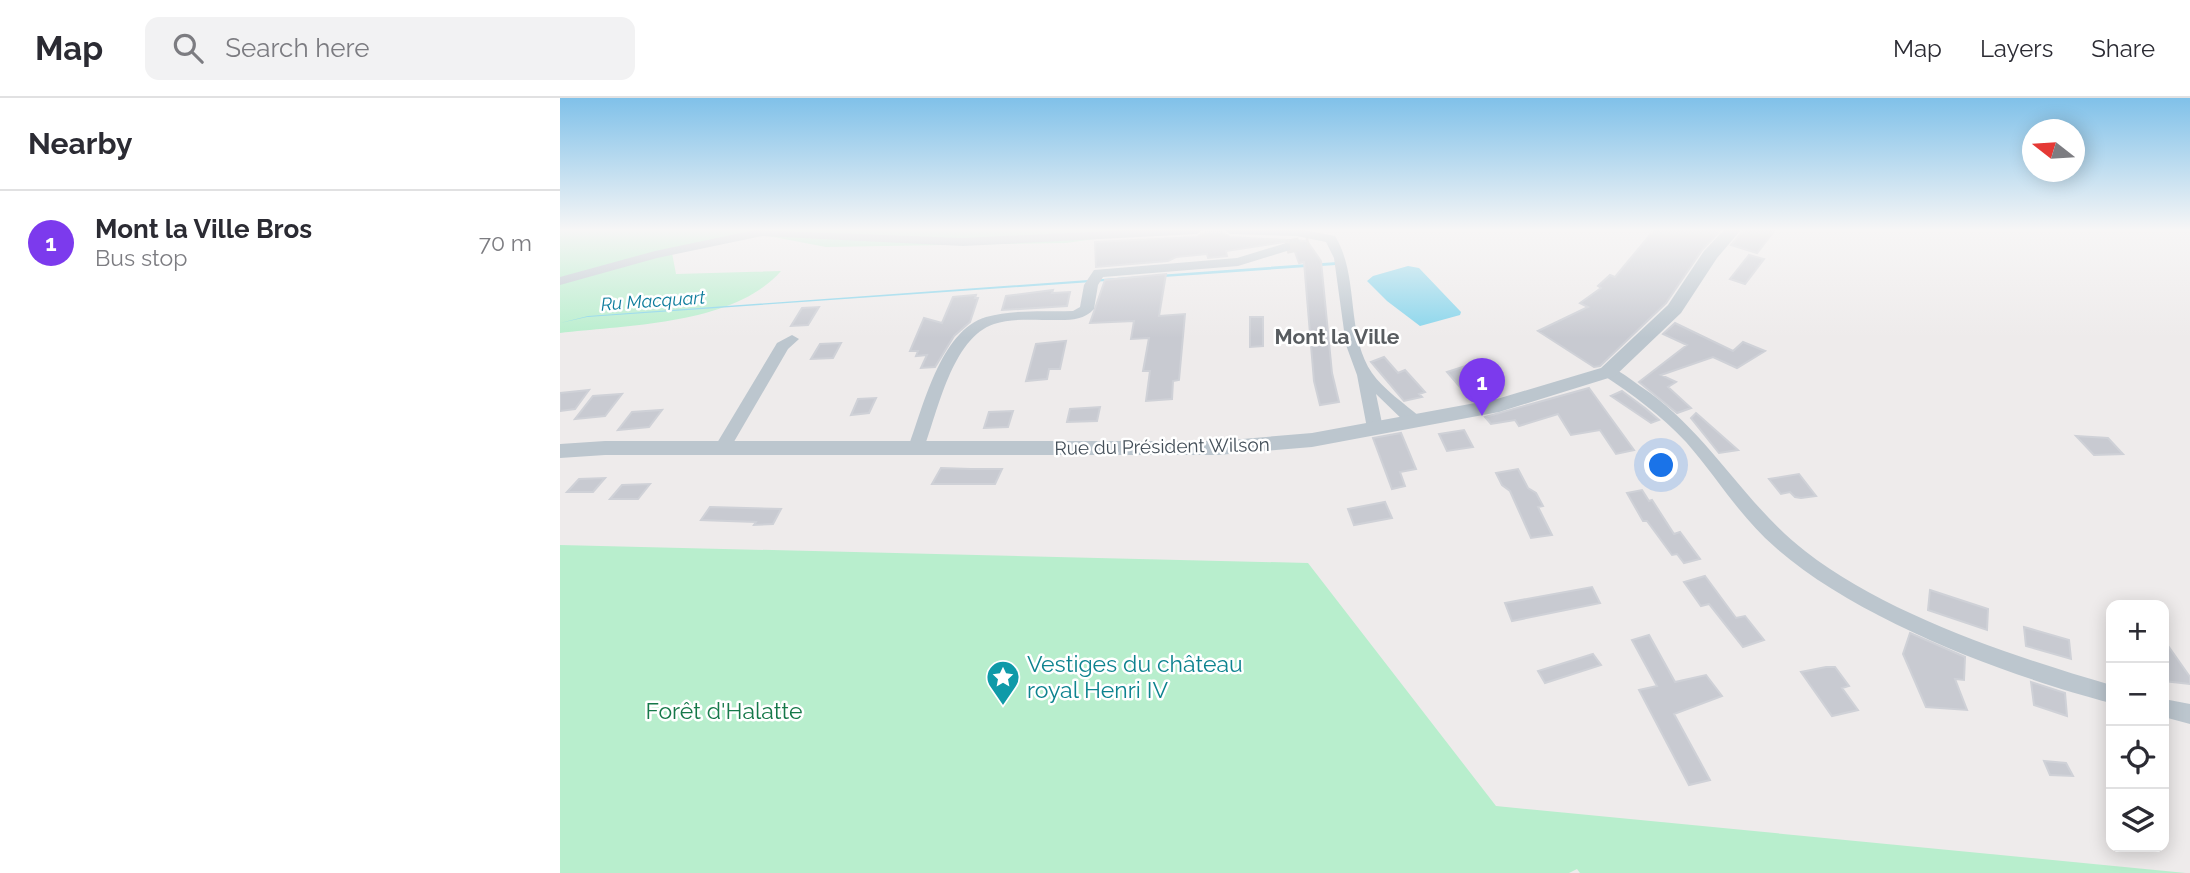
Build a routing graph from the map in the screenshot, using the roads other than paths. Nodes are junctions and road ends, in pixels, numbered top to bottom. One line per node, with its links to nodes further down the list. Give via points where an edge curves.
1 (614, 266): 5 (street)
2 (1185, 266): 12 (street, via 1099,273 1087,309 1076,315 989,321 971,329 956,347)
3 (1341, 266): 8 (street, via 1353,345)
4 (1703, 266): 7 (street, Rue du Président Wilson, via 1675,309)
5 (560, 281)
6 (792, 340): 11 (street, via 782,346)
7 (1608, 372): 9 (street, Rue du Président Wilson, via 1499,405); 14 (street, via 1677,423 1780,541 1833,582 1867,602 1997,658)
8 (1365, 375): 9 (street); 10 (street)
9 (1414, 421): 10 (street, Rue du Président Wilson)
10 (1375, 428): 12 (street, Rue du Président Wilson, via 1312,440 1218,449)
11 (722, 448): 12 (street, Rue du Président Wilson); 13 (street, Rue du Président Wilson)
12 (916, 448)
13 (560, 451)
14 (2106, 692)
15 (2169, 709): 16 (street)
16 (2190, 714)

